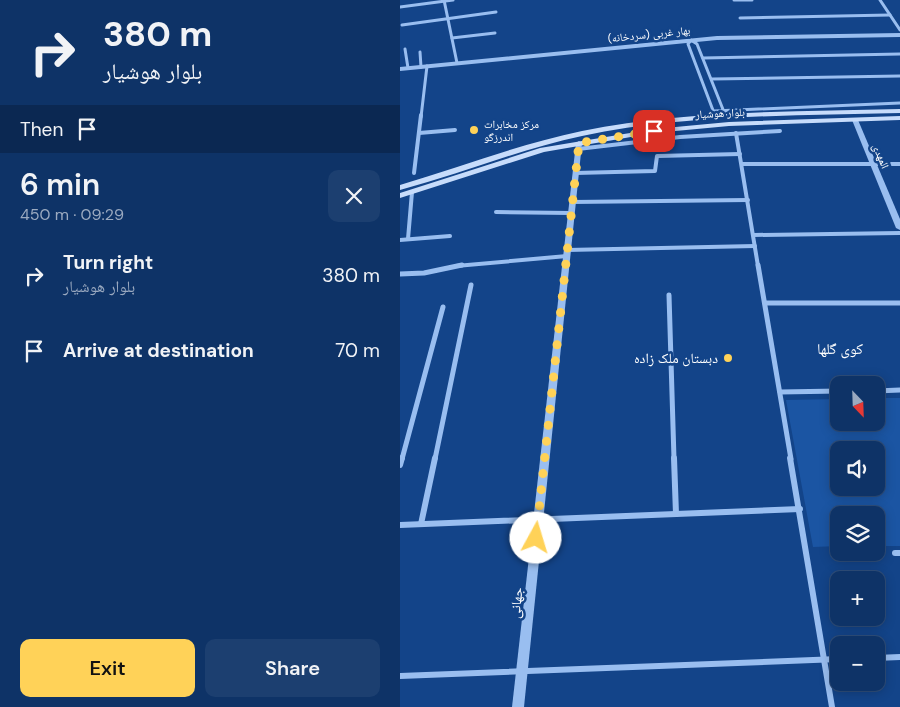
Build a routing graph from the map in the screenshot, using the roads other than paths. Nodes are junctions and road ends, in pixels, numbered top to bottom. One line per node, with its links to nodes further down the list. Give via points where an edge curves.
1 (453, 0): 5 (street)
2 (734, 0): 3 (street)
3 (752, 0)
4 (880, 0): 8 (street)
5 (445, 1): 6 (street); 9 (street)
6 (400, 6)
7 (496, 12): 9 (street)
8 (890, 15): 10 (street); 12 (street)
9 (448, 18): 11 (street); 15 (street)
10 (740, 18)
11 (402, 25)
12 (900, 30)
13 (495, 33): 15 (street)
14 (900, 35): 16 (street, بهار غربی (سردخانه))
15 (452, 38): 21 (street)
16 (691, 40): 20 (street, via 697,44); 21 (street, بهار غربی (سردخانه)); 29 (street, via 688,44)
17 (405, 49): 23 (street)
18 (420, 52): 22 (street)
19 (900, 54): 20 (street)
20 (703, 58): 26 (street)
21 (457, 63): 22 (street, بهار غربی (سردخانه))
22 (424, 67): 23 (street, بهار غربی (سردخانه)); 36 (street)
23 (408, 68): 24 (street, بهار غربی (سردخانه))
24 (400, 69)
25 (900, 76): 26 (street)
26 (712, 79): 30 (street)
27 (900, 103): 30 (street)
28 (900, 111): 30 (main road, بلوار هوشیار)
29 (715, 114): 30 (main road, بلوار هوشیار); 46 (main road, بلوار هوشیار, via 546,142)
30 (725, 114)
31 (900, 118): 32 (main road, بلوار هوشیار)
32 (855, 120): 33 (main road, بلوار هوشیار); 42 (street, المهدی)
33 (677, 128): 38 (street); 39 (main road, بلوار هوشیار)
34 (456, 130): 36 (street)
35 (780, 131): 37 (street)
36 (419, 133): 44 (street)
37 (736, 133): 38 (street); 40 (street)
38 (680, 137): 39 (street)
39 (578, 146): 45 (street, جهانی); 46 (main road, بلوار هوشیار, via 543,150)
40 (740, 154): 41 (street); 45 (street, via 657,156 655,170)
41 (742, 164): 42 (street); 50 (street)
42 (873, 164): 43 (street); 54 (street, المهدی)
43 (900, 164)
44 (414, 173)
45 (576, 173): 51 (street, جهانی)
46 (445, 178): 48 (main road, بلوار هوشیار)
47 (400, 188): 48 (main road, بلوار هوشیار)
48 (416, 188): 49 (main road, بلوار هوشیار); 58 (street)
49 (400, 196)
50 (748, 200): 51 (street); 56 (street)
51 (572, 202): 53 (street, جهانی)
52 (496, 212): 53 (street)
53 (571, 213): 61 (street, جهانی)
54 (900, 228)
55 (900, 233): 56 (street)
56 (754, 235): 60 (street)
57 (450, 236): 58 (street)
58 (408, 239): 59 (street)
59 (400, 240)
60 (755, 246): 61 (street); 65 (street)
61 (567, 253): 62 (street); 75 (street, جهانی)
62 (400, 274)
63 (472, 285): 76 (street)
64 (669, 295): 74 (street)
65 (765, 302): 66 (street); 71 (street)
66 (900, 303)
67 (443, 307): 72 (street)
68 (900, 390): 70 (street)
69 (830, 391): 71 (street)
70 (885, 391)
71 (780, 392): 73 (street)
72 (400, 465)
73 (800, 509): 74 (street); 80 (street)
74 (676, 514): 75 (street)
75 (538, 520): 76 (street); 82 (street, جهانی)
76 (421, 524): 77 (street)
77 (400, 525)
78 (900, 657): 79 (street)
79 (885, 658)
80 (825, 660): 81 (street); 82 (street); 85 (street)
81 (830, 660)
82 (522, 671): 83 (street); 84 (street, جهانی)
83 (400, 676)
84 (518, 707)
85 (832, 707)

